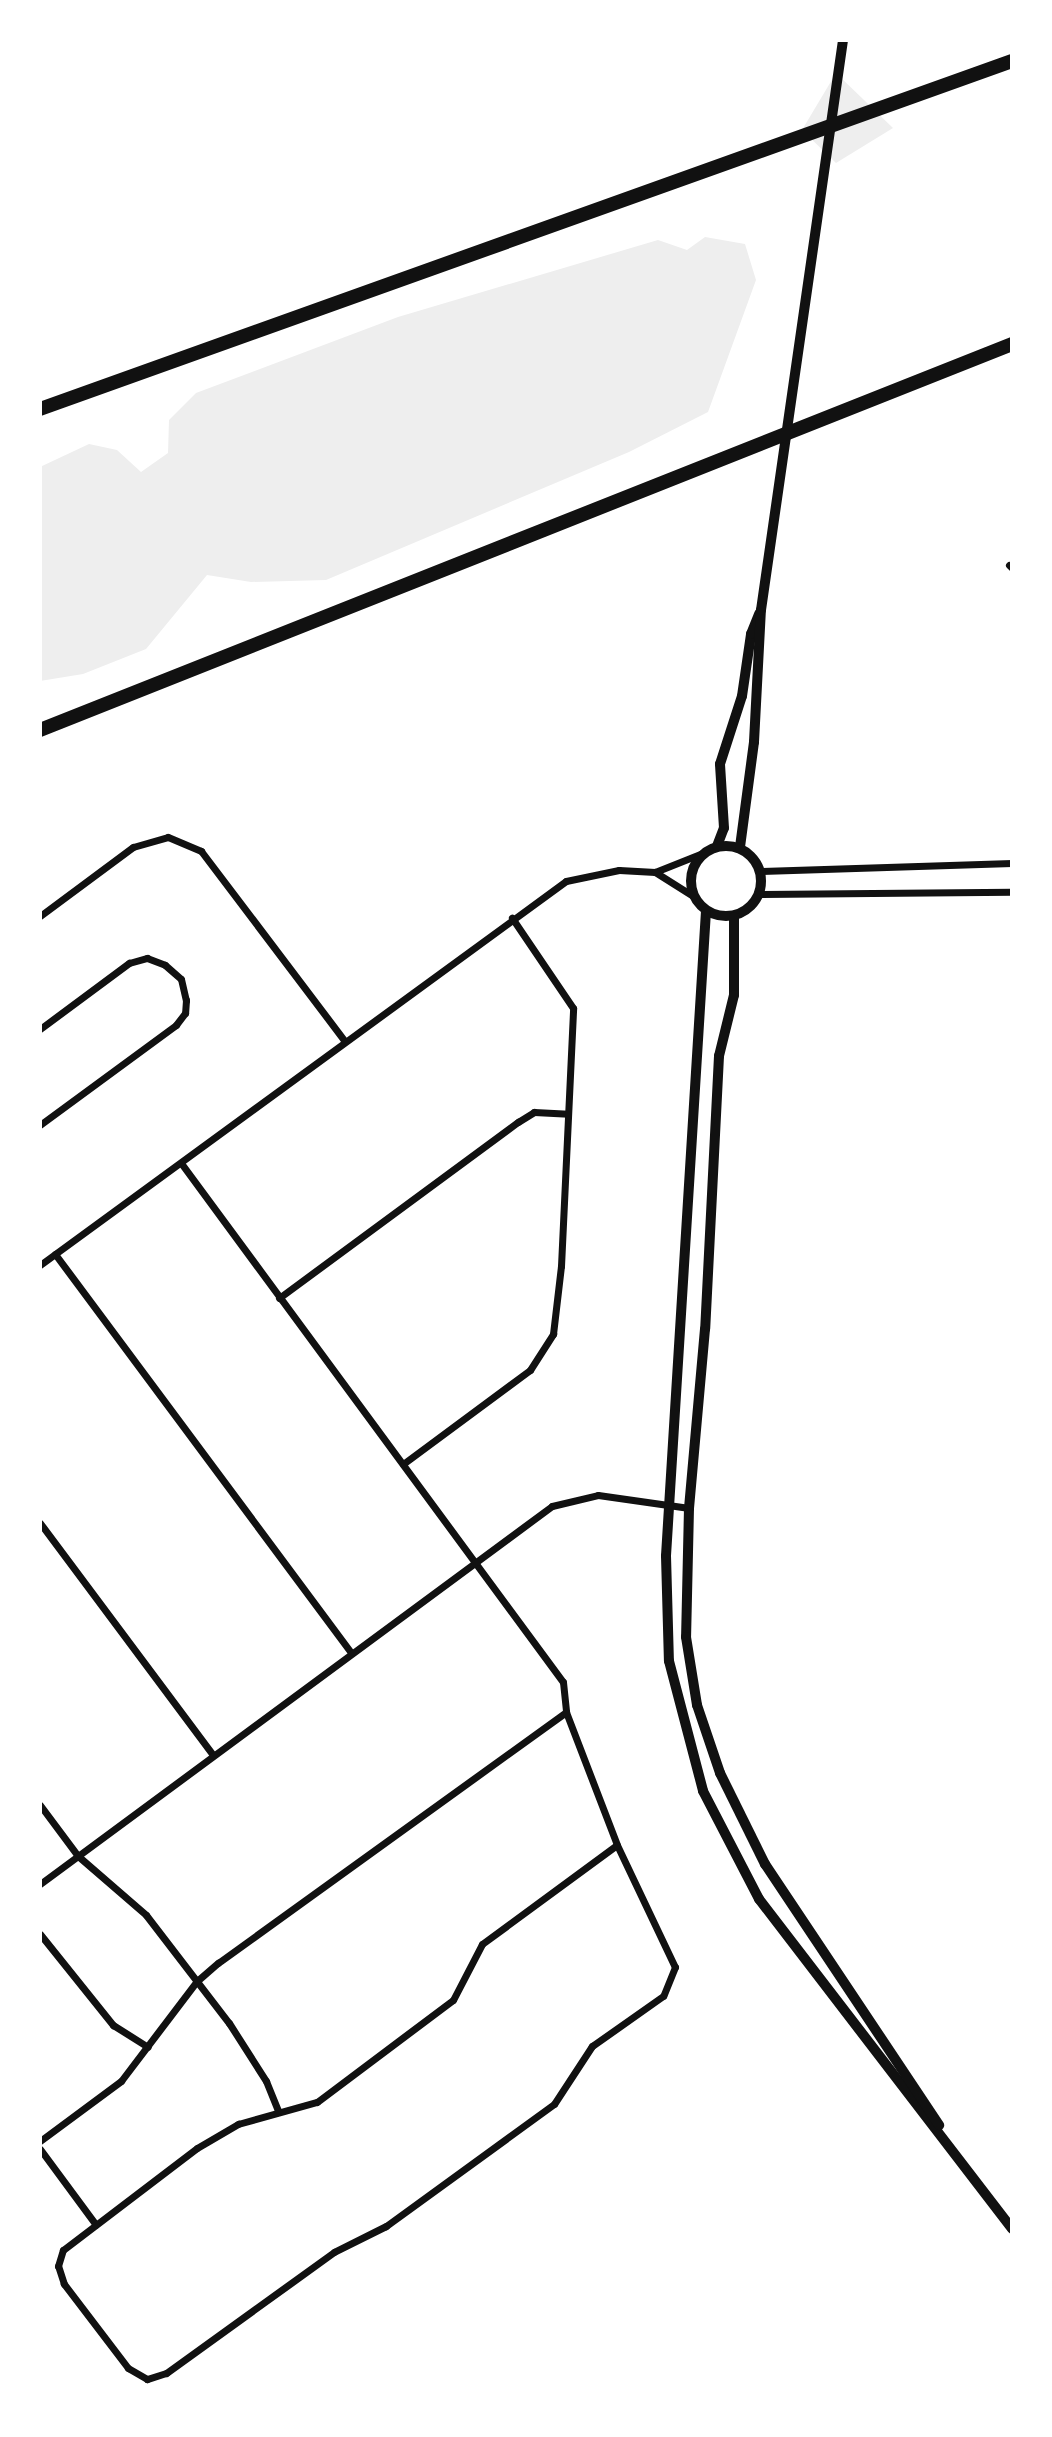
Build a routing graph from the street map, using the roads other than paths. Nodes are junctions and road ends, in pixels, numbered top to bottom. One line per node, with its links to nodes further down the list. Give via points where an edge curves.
1 (843, 45): 5 (street)
2 (1012, 61): 4 (highway)
3 (1012, 344): 6 (highway)
4 (40, 409)
5 (761, 610): 7 (street, via 751,634 742,696 720,764 724,828); 8 (street, via 754,742)
6 (40, 730)
7 (717, 846): 8 (street); 9 (street)
8 (740, 847): 11 (street)
9 (703, 853): 12 (street); 15 (street, via 691,873)
10 (1012, 863): 11 (street)
11 (760, 871): 14 (street)
12 (655, 872): 15 (street); 19 (street, via 589,873 544,893)
13 (1012, 892): 14 (street)
14 (759, 894): 18 (street)
15 (693, 896): 16 (street)
16 (706, 911): 18 (street); 29 (street)
17 (40, 916): 21 (street, via 133,847 168,837 201,851)
18 (734, 917): 30 (street, via 734,995 719,1056 705,1329)
19 (512, 918): 21 (street); 22 (street, via 573,1008)
20 (40, 1029): 23 (street, via 129,963 146,958 165,965 181,979 187,1000 176,1025)
21 (344, 1040): 24 (street)
22 (568, 1114): 27 (street, via 534,1112 518,1122); 28 (street, via 553,1334 530,1370)
23 (40, 1125)
24 (181, 1163): 25 (street); 27 (street)
25 (55, 1254): 26 (street); 33 (street)
26 (40, 1265)
27 (279, 1298): 28 (street)
28 (403, 1464): 32 (street)
29 (669, 1505): 30 (street); 32 (street, via 598,1495 578,1497 552,1506); 46 (street, via 665,1609 669,1661 703,1791 759,1899 878,2059)
30 (689, 1508): 46 (street, via 686,1637 697,1704 720,1773 765,1864 900,2062)
31 (40, 1523): 35 (street)
32 (473, 1561): 33 (street); 34 (street, via 563,1682)
33 (351, 1653): 35 (street)
34 (566, 1712): 37 (street); 41 (street)
35 (213, 1755): 38 (street)
36 (40, 1805): 38 (street)
37 (617, 1845): 43 (street, via 482,1944 453,2000 313,2105); 47 (street, via 676,1967 672,1983 663,1996 592,2046 554,2104 543,2113 386,2226 334,2252 166,2373 147,2379 128,2368 64,2284 58,2266 63,2250)
38 (78, 1856): 39 (street); 41 (street, via 146,1915)
39 (40, 1884)
40 (40, 1934): 42 (street, via 113,2025)
41 (197, 1981): 42 (street); 43 (street, via 258,2069)
42 (148, 2047): 44 (street, via 121,2081)
43 (278, 2111): 47 (street, via 238,2124 197,2148)
44 (40, 2141)
45 (40, 2149): 47 (street)
46 (959, 2158): 48 (street)
47 (96, 2225)
48 (1012, 2229)

